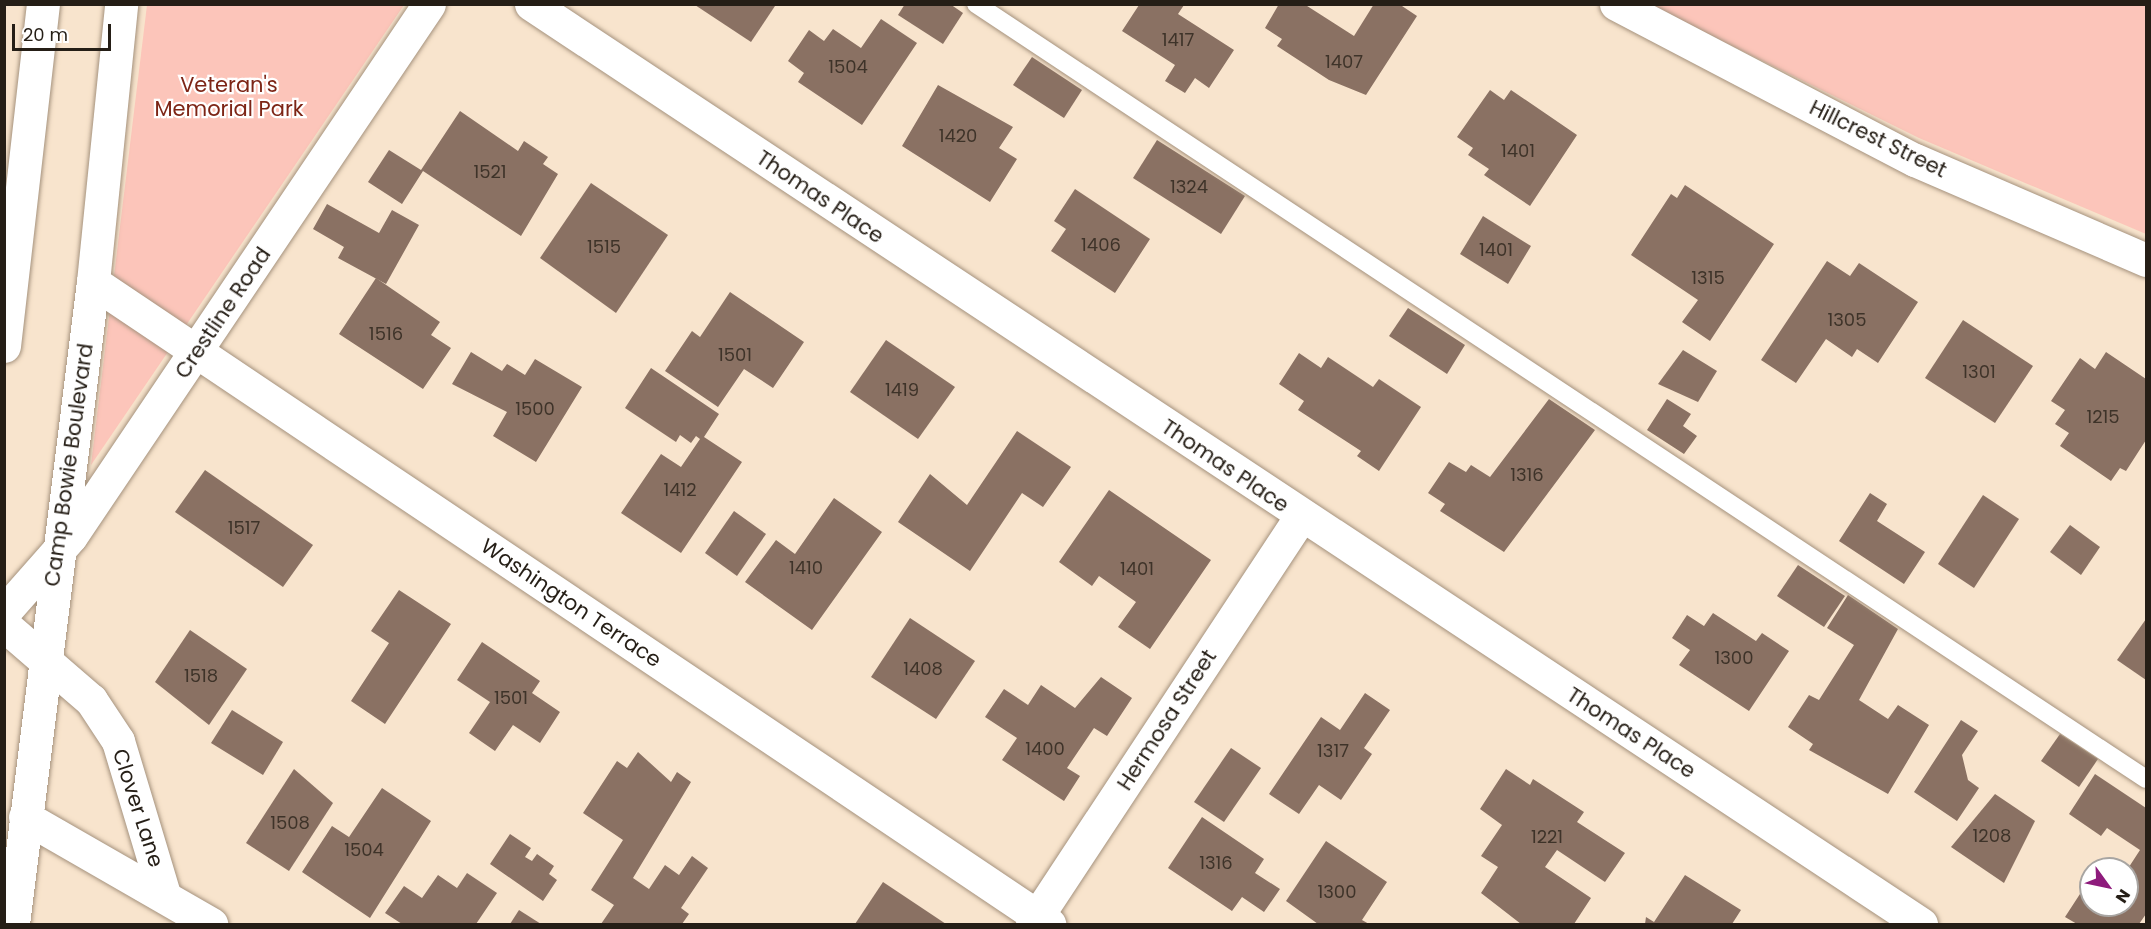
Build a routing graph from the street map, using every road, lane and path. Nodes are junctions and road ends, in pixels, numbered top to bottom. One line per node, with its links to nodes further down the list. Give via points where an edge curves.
1 (43, 4): 9 (street)
2 (121, 4): 8 (street, Camp Bowie Boulevard)
3 (429, 4): 10 (street, Crestline Road)
4 (531, 4): 11 (street, Thomas Place)
5 (976, 4): 16 (lane)
6 (1616, 4): 7 (street, Hillcrest Street, via 1915,160)
7 (2146, 260)
8 (93, 282): 10 (street, Washington Terrace); 12 (street, Camp Bowie Boulevard)
9 (4, 346)
10 (198, 351): 12 (street, Crestline Road); 19 (street, Washington Terrace)
11 (1301, 516): 19 (street, Hermosa Street); 22 (street, Thomas Place)
12 (57, 554): 13 (street, Crestline Road); 15 (street, Camp Bowie Boulevard)
13 (4, 612)
14 (4, 624): 15 (street, Clover Lane)
15 (44, 653): 17 (street, Camp Bowie Boulevard); 18 (street, Clover Lane, via 91,700 118,741)
16 (2146, 779)
17 (25, 817): 18 (street, Clover Lane); 20 (street, Camp Bowie Boulevard)
18 (165, 894): 21 (street, Clover Lane)
19 (1039, 922)
20 (13, 924)
21 (211, 924)
22 (1921, 924)

